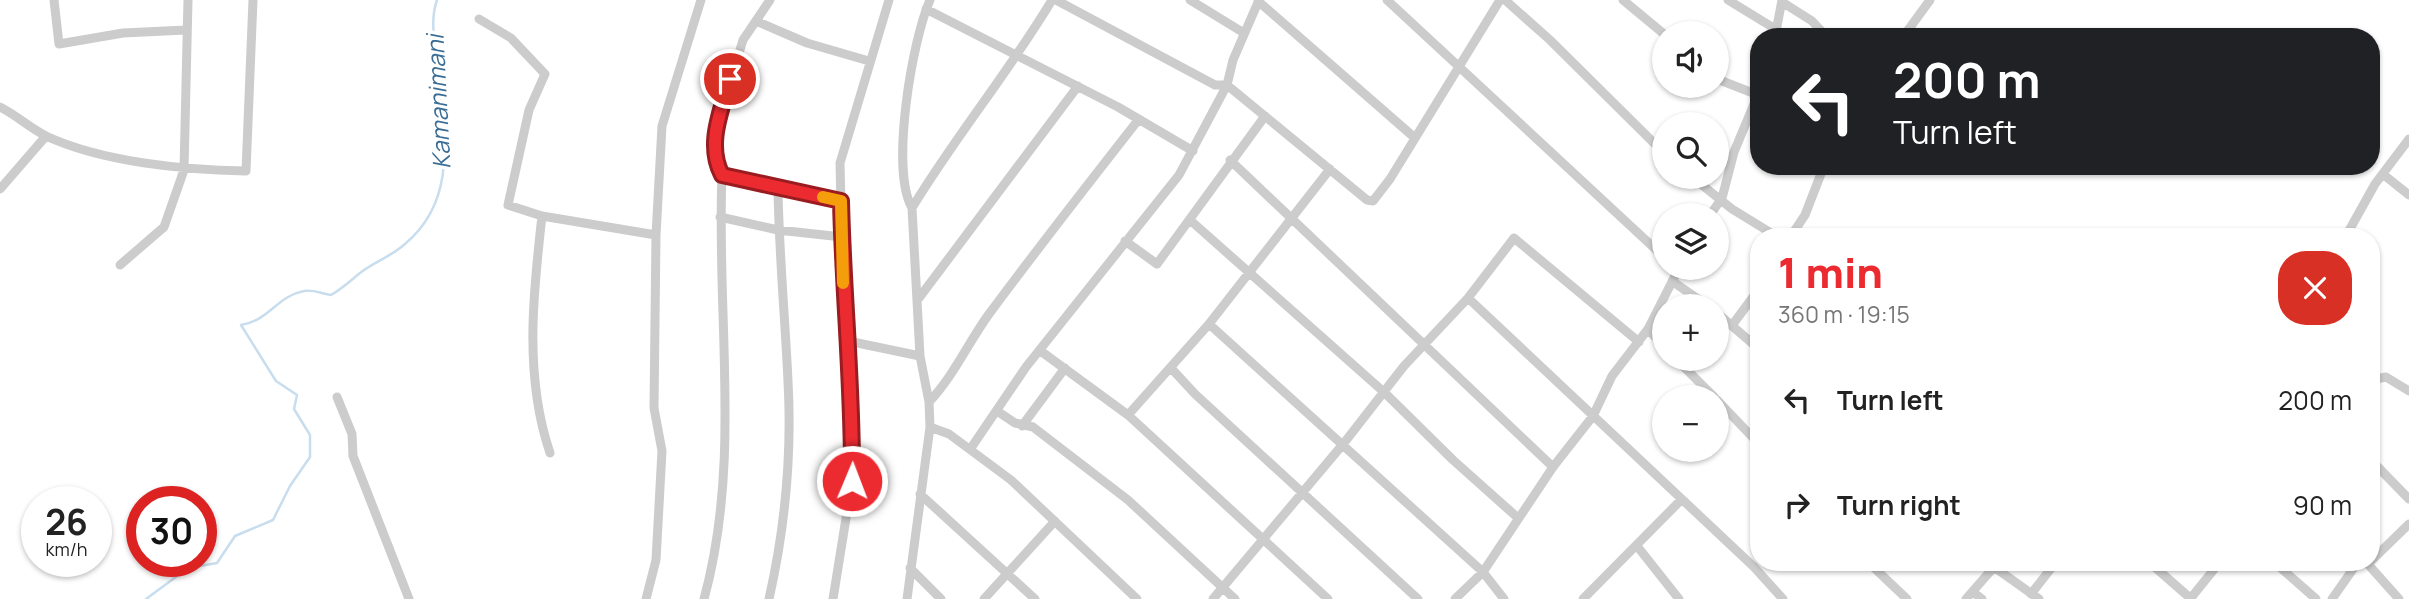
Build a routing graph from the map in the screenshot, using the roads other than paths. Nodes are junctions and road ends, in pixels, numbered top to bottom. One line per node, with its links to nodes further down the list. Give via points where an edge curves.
1 (54, 0): 24 (street, via 59,44 123,33)
2 (188, 0): 24 (street)
3 (253, 0): 44 (street, via 246,171)
4 (701, 0): 64 (street, via 662,126)
5 (770, 0): 18 (street)
6 (889, 0): 27 (street)
7 (1054, 0): 26 (street); 30 (street, via 1214,85)
8 (1190, 0): 25 (street)
9 (1258, 0): 25 (street); 38 (street)
10 (1387, 0): 28 (street)
11 (1503, 0): 28 (street); 40 (street)
12 (1623, 0): 19 (street)
13 (1728, 0): 20 (street)
14 (1930, 0): 23 (street)
15 (1782, 1): 21 (street); 22 (street)
16 (928, 5): 26 (street); 55 (street, via 919,28 905,112 903,170 906,198)
17 (479, 19): 56 (street, via 511,38 545,74 529,110 508,205)
18 (756, 21): 27 (street, via 807,43); 45 (street, via 743,40 719,118 712,158)
19 (1652, 24)
20 (1768, 28)
21 (1777, 28)
22 (1819, 28)
23 (1910, 28)
24 (186, 30): 44 (street)
25 (1244, 33): 30 (street)
26 (1018, 56): 31 (street); 55 (street)
27 (869, 61): 53 (street, via 840,163)
28 (1459, 66): 38 (street); 67 (street)
29 (1729, 83): 32 (street)
30 (1227, 85): 35 (street); 41 (street)
31 (1078, 86): 36 (street); 72 (street)
32 (1750, 90)
33 (0, 107): 37 (street)
34 (1750, 113): 52 (street)
35 (1265, 116): 42 (street); 43 (street)
36 (1139, 119): 41 (street); 96 (street, via 1032,255)
37 (46, 136): 44 (street); 48 (street)
38 (1415, 138): 43 (street, via 1373,201)
39 (2409, 139): 47 (street)
40 (1652, 141)
41 (1193, 151): 66 (street)
42 (1230, 160): 58 (street); 59 (street)
43 (1330, 169): 59 (street)
44 (184, 170): 68 (street, via 164,227)
45 (722, 175): 49 (street); 57 (street)
46 (1821, 175): 61 (street)
47 (2384, 175): 51 (street); 62 (street)
48 (0, 189)
49 (778, 189): 53 (street); 63 (street)
50 (1709, 189): 52 (street)
51 (2409, 195)
52 (1722, 198): 54 (street); 60 (street)
53 (841, 201): 65 (street)
54 (1718, 203)
55 (912, 208): 72 (street)
56 (542, 216): 64 (street); 106 (street, via 533,294 533,366 540,425)
57 (720, 217): 63 (street); 138 (street, via 726,420 716,555)
58 (1189, 220): 66 (street, via 1157,264); 69 (street)
59 (1293, 221): 69 (street); 83 (street)
60 (1763, 228)
61 (1796, 228)
62 (2350, 228)
63 (778, 230): 65 (street); 139 (street, via 789,384 788,468 779,555)
64 (656, 235): 137 (street, via 654,408 663,451 656,559)
65 (842, 237): 81 (street)
66 (1125, 241): 84 (street)
67 (1652, 246)
68 (120, 265)
69 (1248, 271): 76 (street); 94 (street)
70 (1672, 281): 71 (street); 78 (street)
71 (1690, 294)
72 (919, 298): 85 (street)
73 (1468, 298): 82 (street, via 1514,238); 83 (street); 100 (street)
74 (1750, 301): 77 (street)
75 (1729, 321): 77 (street)
76 (1209, 324): 87 (street); 104 (street)
77 (1733, 324): 80 (street)
78 (1648, 329): 79 (street); 82 (street)
79 (1652, 334)
80 (1750, 340)
81 (848, 341): 85 (street); 140 (street, via 852,481)
82 (1639, 342): 100 (street, via 1612,376)
83 (1425, 345): 94 (street); 107 (street)
84 (1042, 352): 86 (street); 97 (street, via 1026,367)
85 (920, 356): 96 (street)
86 (1065, 368): 99 (street); 101 (street)
87 (1171, 368): 99 (street); 109 (street)
88 (1688, 371): 92 (street)
89 (2409, 373): 91 (street)
90 (2380, 378): 91 (street)
91 (2401, 383): 93 (street)
92 (1703, 385)
93 (2409, 391)
94 (1385, 393): 104 (street); 113 (street)
95 (337, 397): 136 (street, via 352,435 353,456)
96 (929, 402): 102 (street)
97 (997, 411): 101 (street); 105 (street)
98 (1729, 412): 103 (street)
99 (1128, 415): 116 (street)
100 (1593, 416): 107 (street); 112 (street)
101 (1022, 426): 133 (street, via 1033,427 1128,500)
102 (930, 427): 105 (street); 110 (street)
103 (1750, 434)
104 (1344, 443): 109 (street); 131 (street)
105 (971, 448): 114 (street)
106 (550, 453)
107 (1553, 467): 113 (street)
108 (2380, 469): 111 (street)
109 (1303, 490): 116 (street); 149 (street)
110 (920, 494): 120 (street); 132 (street)
111 (2409, 499)
112 (1681, 500): 117 (street); 119 (street)
113 (1518, 518): 131 (street)
114 (1055, 522): 132 (street); 145 (street)
115 (2409, 524): 118 (street)
116 (1262, 540): 133 (street); 148 (street)
117 (1637, 546): 152 (street); 153 (street)
118 (2380, 552)
119 (1750, 562)
120 (910, 568): 141 (street); 142 (street)
121 (1758, 571): 154 (street)
122 (1877, 571): 155 (street)
123 (1985, 571): 134 (street)
124 (2000, 571): 135 (street)
125 (2050, 571): 135 (street)
126 (2159, 571): 157 (street)
127 (2213, 571): 157 (street)
128 (2284, 571): 158 (street)
129 (2352, 571): 159 (street)
130 (2376, 571): 160 (street)
131 (1483, 572): 150 (street); 151 (street)
132 (1008, 573): 143 (street); 144 (street)
133 (1223, 587): 146 (street); 147 (street)
134 (1969, 595): 156 (street)
135 (2035, 596)
136 (409, 599)
137 (646, 599)
138 (705, 599)
139 (769, 599)
140 (833, 599)
141 (907, 599)
142 (941, 599)
143 (984, 599)
144 (1035, 599)
145 (1137, 599)
146 (1213, 599)
147 (1234, 599)
148 (1328, 599)
149 (1418, 599)
150 (1455, 599)
151 (1504, 599)
152 (1583, 599)
153 (1679, 599)
154 (1783, 599)
155 (1907, 599)
156 (1982, 599)
157 (2190, 599)
158 (2316, 599)
159 (2332, 599)
160 (2399, 599)

